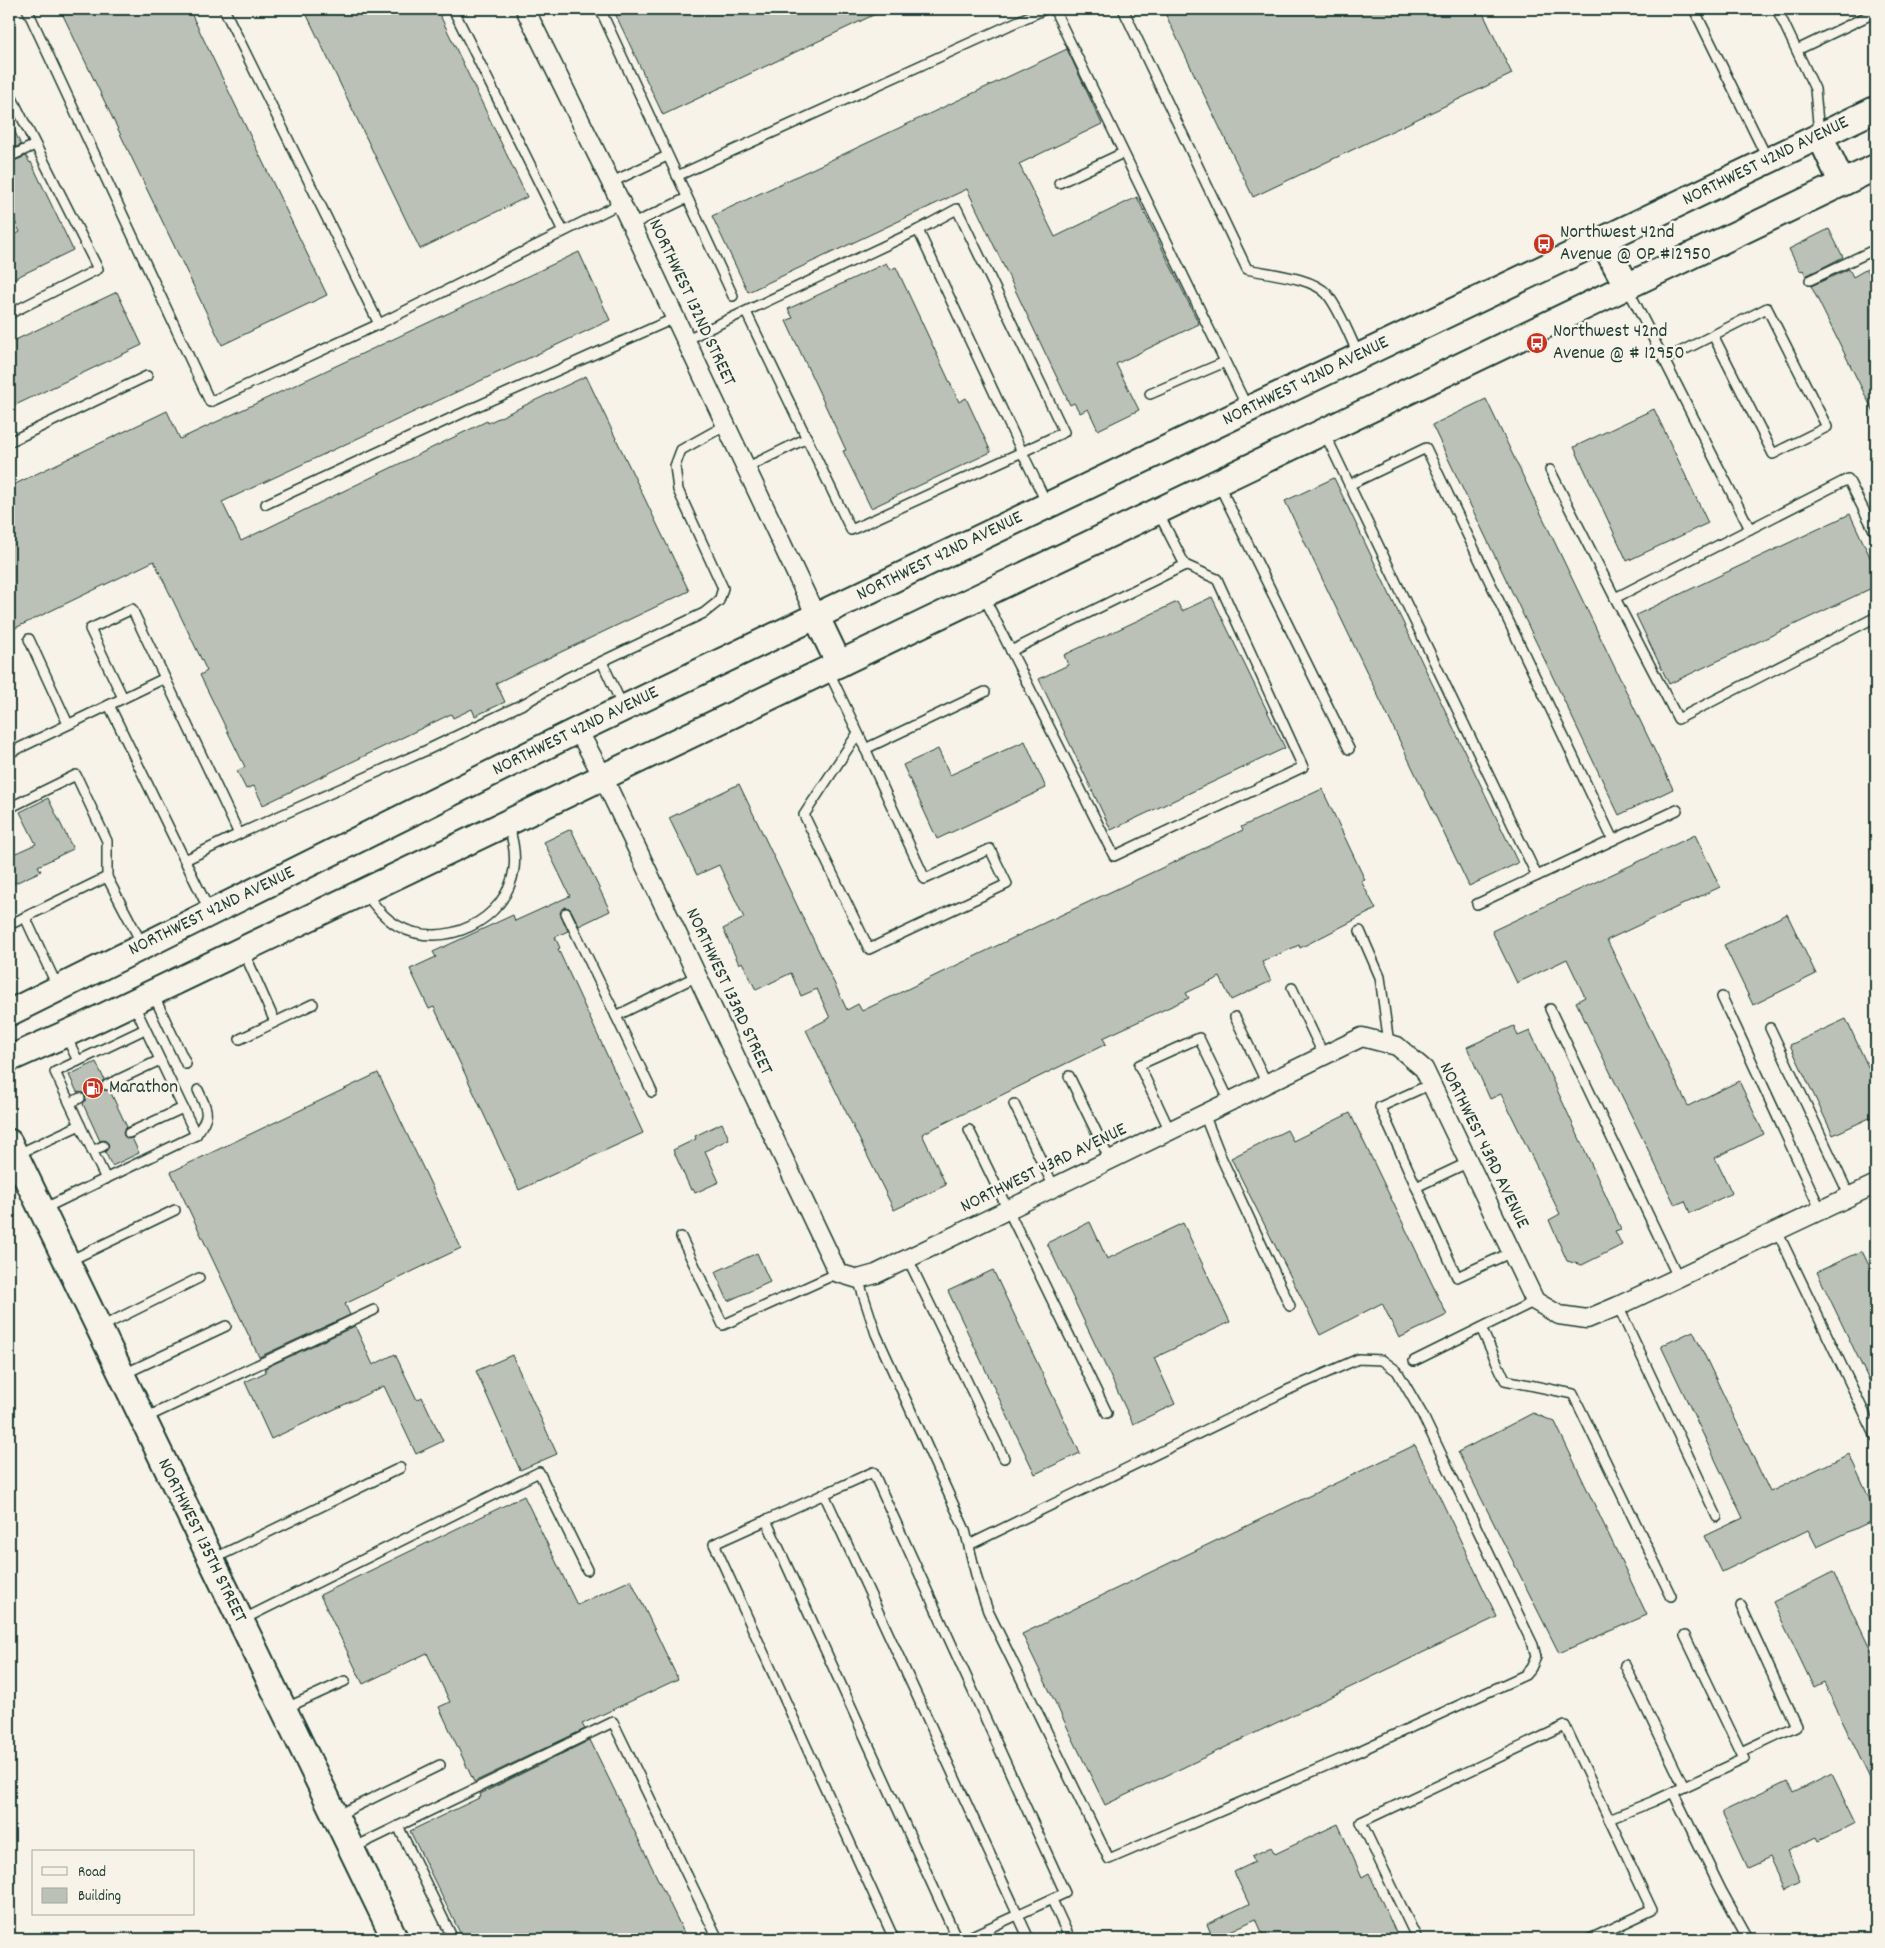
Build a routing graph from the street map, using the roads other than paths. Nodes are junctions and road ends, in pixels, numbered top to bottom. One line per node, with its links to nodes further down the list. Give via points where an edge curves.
1 (27, 9): 39 (lane, via 210,402)
2 (224, 9): 39 (lane)
3 (525, 9): 23 (street, NORTHWEST 132ND STREET)
4 (600, 9): 18 (lane)
5 (1045, 9): 22 (lane)
6 (1054, 9): 17 (lane)
7 (1123, 9): 42 (lane, via 1247,269 1293,278 1326,294)
8 (1694, 9): 20 (lane)
9 (1777, 9): 12 (lane)
10 (455, 10): 30 (lane)
11 (1876, 12): 12 (lane)
12 (1797, 50): 15 (lane, via 1815,89)
13 (9, 92): 16 (lane)
14 (1876, 109): 15 (main road, NORTHWEST 42ND AVENUE)
15 (1820, 136): 20 (main road, NORTHWEST 42ND AVENUE); 25 (main road)
16 (35, 144): 19 (lane); 37 (lane, via 98,269)
17 (1124, 152): 24 (lane); 44 (lane)
18 (667, 156): 22 (lane); 23 (lane)
19 (9, 157)
20 (1768, 161): 31 (main road, NORTHWEST 42ND AVENUE)
21 (1876, 167): 25 (main road)
22 (677, 176): 26 (lane)
23 (610, 183): 27 (street, NORTHWEST 132ND STREET)
24 (1059, 183)
25 (1842, 183): 34 (main road)
26 (687, 198): 28 (lane); 35 (lane)
27 (621, 203): 28 (street, NORTHWEST 132ND STREET); 30 (lane)
28 (630, 225): 38 (street, NORTHWEST 132ND STREET)
29 (918, 230): 36 (lane); 52 (lane); 52 (lane, via 956,209 1064,432)
30 (563, 231): 39 (lane)
31 (1602, 240): 34 (main road); 42 (main road, NORTHWEST 42ND AVENUE)
32 (1876, 249): 33 (lane)
33 (1810, 280)
34 (1627, 286): 43 (lane); 49 (main road)
35 (733, 296)
36 (746, 312): 41 (lane); 50 (lane)
37 (9, 314)
38 (675, 318): 41 (street, NORTHWEST 132ND STREET); 57 (lane)
39 (379, 324)
40 (1713, 335): 40 (lane, via 1767,308 1827,427 1773,454); 43 (lane)
41 (686, 340): 48 (street, NORTHWEST 132ND STREET)
42 (1359, 356): 47 (main road, NORTHWEST 42ND AVENUE)
43 (1664, 360): 60 (lane)
44 (1225, 362): 46 (lane); 47 (lane)
45 (147, 376): 51 (lane)
46 (1150, 394)
47 (1248, 409): 58 (main road, NORTHWEST 42ND AVENUE)
48 (726, 426): 53 (street, NORTHWEST 132ND STREET); 69 (lane, via 681,450 674,466 678,490 724,588 719,601 704,613)
49 (1324, 432): 55 (main road); 56 (lane)
50 (807, 438): 52 (lane, via 851,530); 53 (lane)
51 (9, 442)
52 (1022, 452): 58 (lane)
53 (746, 468): 65 (street, NORTHWEST 132ND STREET)
54 (1550, 470): 64 (lane)
55 (1217, 483): 59 (main road); 80 (lane)
56 (1349, 485): 87 (lane, via 1426,448); 89 (lane)
57 (266, 504)
58 (1048, 505): 65 (main road, NORTHWEST 42ND AVENUE)
59 (1158, 511): 62 (lane); 63 (main road)
60 (1750, 529): 61 (lane, via 1848,479); 64 (lane)
61 (1876, 534)
62 (1186, 565): 68 (lane); 68 (lane, via 1217,579 1303,767 1114,856)
63 (983, 595): 68 (lane); 70 (main road)
64 (1615, 598): 66 (lane, via 1678,719)
65 (816, 616): 70 (main road); 75 (main road, NORTHWEST 42ND AVENUE)
66 (1876, 617)
67 (28, 639): 76 (lane)
68 (1011, 651)
69 (602, 662): 75 (lane); 86 (lane, via 427,750)
70 (833, 667): 78 (lane); 82 (main road)
71 (165, 678): 73 (lane); 73 (lane, via 132,609 98,625 90,629); 86 (lane)
72 (985, 692): 79 (lane)
73 (123, 698): 74 (lane)
74 (109, 705): 76 (lane); 88 (lane)
75 (624, 708): 77 (main road, NORTHWEST 42ND AVENUE)
76 (68, 724): 81 (lane)
77 (578, 730): 82 (street, NORTHWEST 133RD STREET); 93 (main road, NORTHWEST 42ND AVENUE)
78 (858, 733): 79 (lane); 79 (lane, via 804,815 869,949 1006,884 990,849 925,880)
79 (865, 749)
80 (1349, 749)
81 (9, 754)
82 (603, 777): 85 (main road); 100 (street, NORTHWEST 133RD STREET)
83 (9, 808): 90 (lane, via 76,775 107,841)
84 (1677, 810): 87 (lane)
85 (508, 822): 91 (main road); 91 (lane, via 515,846 514,871 506,894 490,914 470,927 446,934 422,934 399,926 379,911)
86 (239, 834): 88 (lane)
87 (1613, 840): 89 (lane)
88 (185, 860): 93 (lane)
89 (1537, 876): 92 (lane)
90 (107, 878): 95 (lane); 98 (lane)
91 (364, 891): 99 (main road)
92 (1477, 904)
93 (210, 913): 98 (main road, NORTHWEST 42ND AVENUE)
94 (566, 913): 108 (lane)
95 (25, 918): 96 (lane); 101 (lane)
96 (9, 925)
97 (1360, 930): 115 (lane, via 1380,977)
98 (143, 946): 101 (main road, NORTHWEST 42ND AVENUE)
99 (242, 950): 104 (main road); 110 (lane)
100 (698, 976): 108 (lane); 157 (street, NORTHWEST 133RD STREET)
101 (58, 988): 107 (main road, NORTHWEST 42ND AVENUE)
102 (1292, 988): 116 (lane)
103 (1722, 997): 151 (lane)
104 (142, 998): 112 (lane); 113 (main road); 120 (lane)
105 (313, 1004): 110 (lane)
106 (1550, 1009): 158 (lane)
107 (9, 1013)
108 (616, 1016): 126 (lane)
109 (1235, 1017): 122 (lane)
110 (276, 1022): 114 (lane)
111 (1770, 1028): 147 (lane)
112 (145, 1029): 118 (lane); 119 (lane)
113 (65, 1034): 117 (main road); 119 (lane)
114 (240, 1040)
115 (1390, 1044): 116 (street, NORTHWEST 43RD AVENUE, via 1362,1037); 123 (street, NORTHWEST 43RD AVENUE, via 1397,1046 1424,1069)
116 (1324, 1056): 122 (street, NORTHWEST 43RD AVENUE)
117 (9, 1059)
118 (160, 1060): 124 (lane); 131 (lane)
119 (78, 1061): 129 (lane, via 55,1072)
120 (186, 1064)
121 (1069, 1076): 141 (lane)
122 (1267, 1084): 128 (street, NORTHWEST 43RD AVENUE)
123 (1431, 1084): 142 (street, NORTHWEST 43RD AVENUE); 146 (lane, via 1380,1107)
124 (107, 1085)
125 (198, 1090): 137 (lane, via 207,1108 206,1121)
126 (652, 1092)
127 (80, 1098): 129 (lane)
128 (1230, 1102): 132 (street, NORTHWEST 43RD AVENUE); 135 (lane, via 1198,1038 1139,1065)
129 (70, 1103): 133 (lane)
130 (1014, 1104): 145 (lane)
131 (183, 1108): 136 (lane); 137 (lane)
132 (1204, 1114): 135 (street, NORTHWEST 43RD AVENUE); 162 (lane)
133 (80, 1124): 139 (lane); 140 (lane)
134 (969, 1130): 150 (lane)
135 (1170, 1131): 141 (street, NORTHWEST 43RD AVENUE)
136 (129, 1133)
137 (196, 1136): 143 (lane)
138 (103, 1146): 140 (lane)
139 (12, 1149): 148 (main road, NORTHWEST 135TH STREET)
140 (92, 1151): 143 (lane)
141 (1110, 1160): 145 (street, NORTHWEST 43RD AVENUE)
142 (1469, 1162): 146 (lane); 154 (street, NORTHWEST 43RD AVENUE)
143 (106, 1178): 148 (lane)
144 (1876, 1184): 147 (street)
145 (1054, 1187): 150 (street, NORTHWEST 43RD AVENUE)
146 (1416, 1187): 154 (lane, via 1457,1277)
147 (1851, 1197): 151 (street)
148 (41, 1209): 156 (main road, NORTHWEST 135TH STREET)
149 (175, 1210): 156 (lane)
150 (1009, 1210): 155 (street, NORTHWEST 43RD AVENUE); 170 (lane)
151 (1821, 1211): 152 (street)
152 (1777, 1231): 158 (street); 172 (lane)
153 (681, 1237): 157 (lane, via 723,1325)
154 (1512, 1252): 161 (street, NORTHWEST 43RD AVENUE)
155 (908, 1259): 160 (street, NORTHWEST 43RD AVENUE); 173 (lane)
156 (67, 1262): 166 (main road, NORTHWEST 135TH STREET)
157 (838, 1273): 160 (street)
158 (1678, 1277): 163 (street)
159 (199, 1278): 166 (lane)
160 (858, 1279): 178 (lane, via 876,1334)
161 (1535, 1301): 163 (street, via 1559,1315 1587,1319); 167 (lane)
162 (1290, 1306)
163 (1618, 1306): 176 (lane)
164 (374, 1310): 171 (lane)
165 (226, 1326): 169 (lane)
166 (99, 1328): 169 (main road, NORTHWEST 135TH STREET)
167 (1481, 1328): 168 (lane); 181 (lane, via 1505,1380 1574,1394)
168 (1414, 1361)
169 (121, 1375): 171 (main road, NORTHWEST 135TH STREET)
170 (1107, 1413)
171 (142, 1419): 179 (main road, NORTHWEST 135TH STREET)
172 (1876, 1437)
173 (1004, 1458)
174 (400, 1468): 179 (lane)
175 (824, 1494): 177 (lane); 196 (lane, via 873,1472 1065,1893); 197 (lane)
176 (1717, 1517)
177 (766, 1520): 201 (lane, via 714,1544); 202 (lane)
178 (970, 1545): 178 (lane, via 988,1611 1109,1859 1344,1758 1525,1675 1536,1657 1422,1414 1397,1371 1382,1360 1358,1360 1290,1389)
179 (210, 1561): 183 (main road, NORTHWEST 135TH STREET)
180 (588, 1570): 183 (lane, via 539,1472)
181 (1671, 1596)
182 (1741, 1606): 188 (lane, via 1796,1726)
183 (240, 1622): 187 (main road, NORTHWEST 135TH STREET)
184 (1685, 1636): 188 (lane)
185 (1625, 1665): 190 (lane)
186 (345, 1681): 187 (lane)
187 (284, 1710): 192 (main road, NORTHWEST 135TH STREET)
188 (1741, 1752): 190 (lane, via 1744,1759)
189 (440, 1765): 192 (lane)
190 (1684, 1787): 191 (lane)
191 (1673, 1792): 193 (lane); 208 (lane)
192 (336, 1816): 195 (main road, NORTHWEST 135TH STREET)
193 (1609, 1819): 206 (lane, via 1565,1726 1362,1822); 207 (lane, via 1652,1910)
194 (398, 1826): 195 (lane); 199 (lane); 200 (lane, via 613,1722)
195 (352, 1849): 198 (main road, NORTHWEST 135TH STREET)
196 (1052, 1900): 197 (lane); 205 (lane)
197 (1018, 1915): 203 (lane); 204 (lane)
198 (395, 1939)
199 (453, 1939)
200 (718, 1939)
201 (894, 1939)
202 (957, 1939)
203 (965, 1939)
204 (1029, 1939)
205 (1070, 1939)
206 (1416, 1939)
207 (1590, 1939)
208 (1748, 1939)

